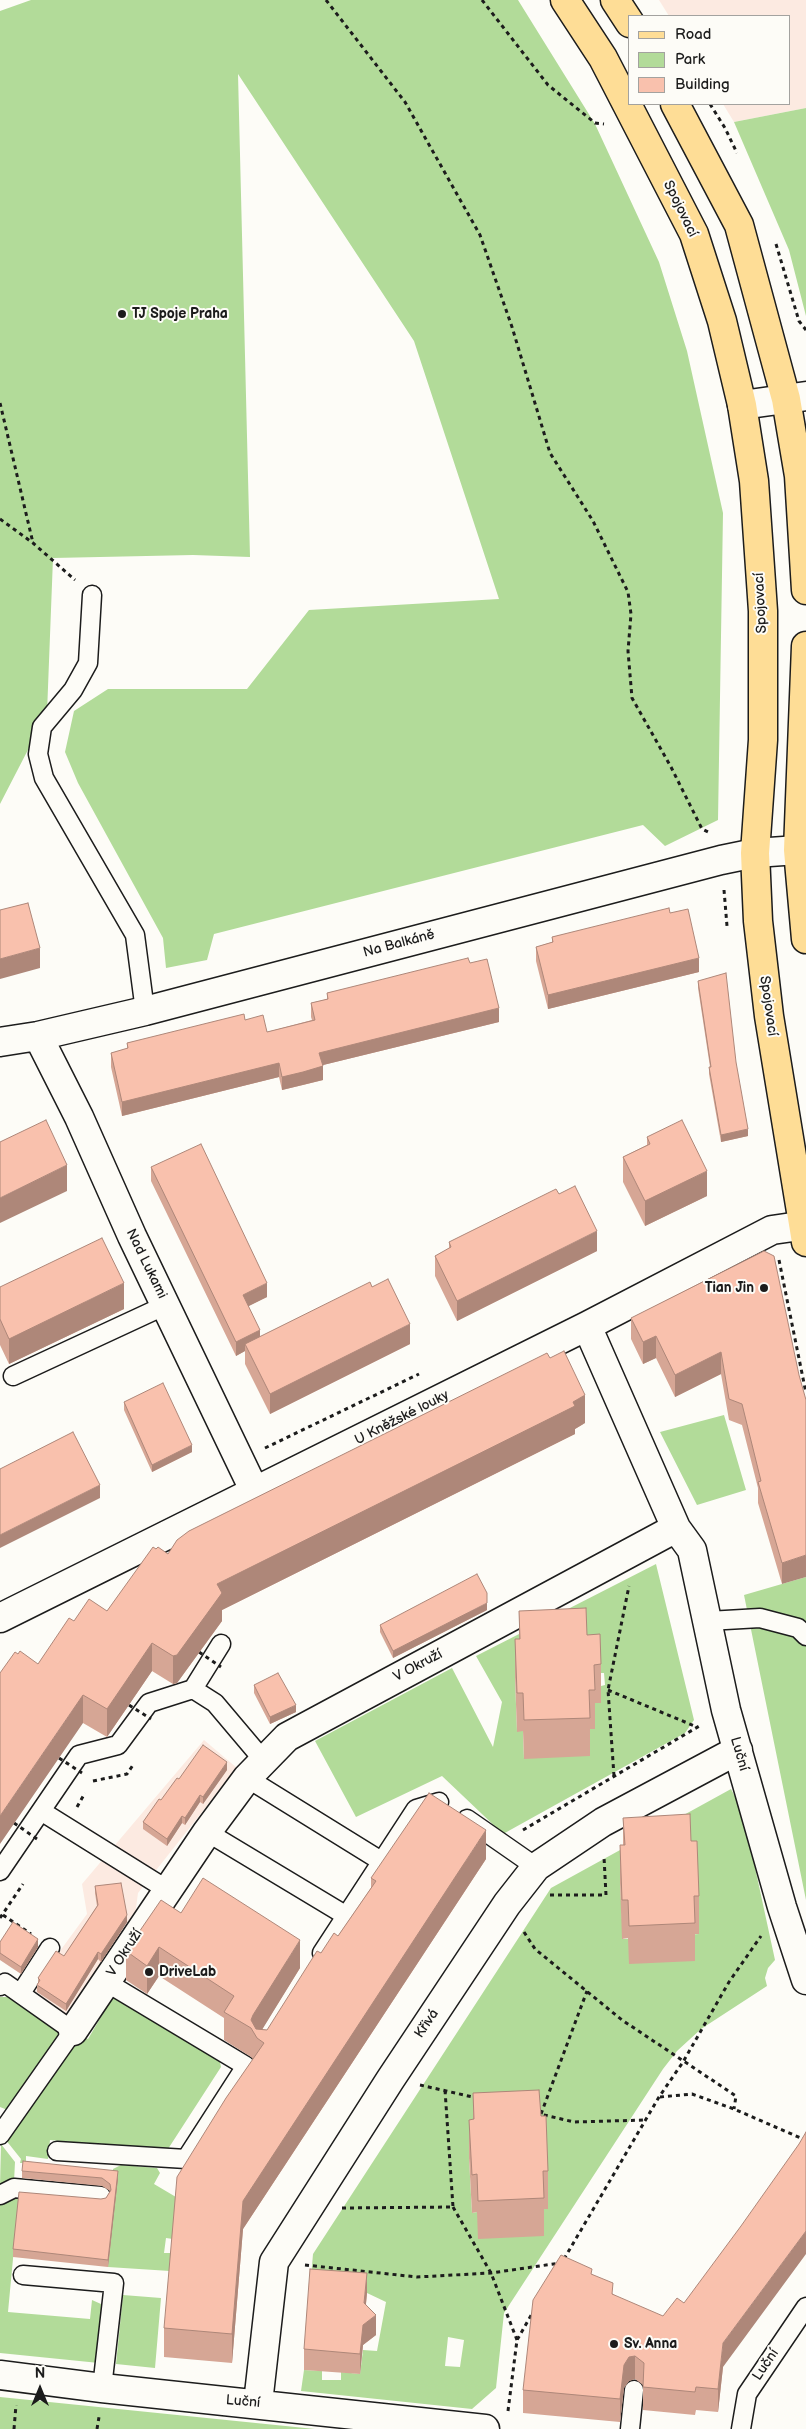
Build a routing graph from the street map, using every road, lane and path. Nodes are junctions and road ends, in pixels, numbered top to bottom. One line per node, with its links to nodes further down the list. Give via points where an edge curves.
1 (326, 0): 16 (path, via 405,102 480,235 550,453 593,521 628,592 632,698 702,829)
2 (482, 0): 7 (path, via 548,85 595,124)
3 (565, 0): 10 (main road, Spojovací, via 603,58 694,234 722,321)
4 (614, 0): 5 (main road)
5 (628, 20)
6 (676, 105): 8 (main road, via 740,225)
7 (610, 124)
8 (796, 398): 10 (street); 13 (main road)
9 (0, 403): 12 (path)
10 (742, 405): 18 (main road, Spojovací, via 754,481 763,611 763,740)
11 (0, 519): 12 (path)
12 (33, 543): 14 (path)
13 (806, 590)
14 (92, 595): 20 (lane, via 88,663 72,690 42,727 38,754 44,778 135,935)
15 (806, 646): 17 (main road)
16 (715, 835)
17 (798, 850): 18 (street, Na Balkáně); 19 (main road)
18 (756, 853): 20 (street, Na Balkáně); 24 (main road, Spojovací, via 758,921 769,1016)
19 (806, 938)
20 (145, 1011): 21 (street, Na Balkáně)
21 (38, 1036): 22 (street, Na Balkáně); 25 (street, Nad Lukami)
22 (0, 1042)
23 (772, 1230): 24 (street, U Kněžské louky); 26 (street, U Kněžské louky); 28 (path)
24 (805, 1231)
25 (166, 1305): 27 (lane); 29 (street, Nad Lukami)
26 (587, 1326): 29 (street, U Kněžské louky); 30 (street)
27 (13, 1376)
28 (806, 1393)
29 (255, 1492): 32 (street, U Kněžské louky)
30 (676, 1528): 31 (street, V Okruží); 33 (street, Luční, via 692,1550)
31 (637, 1548): 39 (path); 47 (street, V Okruží, via 287,1737)
32 (0, 1618)
33 (708, 1621): 34 (lane, via 760,1618 798,1628); 41 (street, Luční)
34 (806, 1636)
35 (221, 1644): 38 (lane)
36 (199, 1652): 37 (path, bridge)
37 (221, 1667)
38 (193, 1689): 47 (lane, via 215,1703); 50 (lane, via 149,1702 118,1745 79,1755)
39 (608, 1690): 43 (path); 49 (path)
40 (130, 1704): 42 (path, bridge)
41 (726, 1710): 43 (path); 44 (street, Luční)
42 (151, 1719)
43 (697, 1727): 49 (path)
44 (738, 1750): 51 (street, Křivá); 63 (street, Luční)
45 (59, 1758): 48 (path, bridge)
46 (139, 1758): 53 (path, via 127,1774 93,1780)
47 (255, 1769): 54 (street, V Okruží); 57 (lane)
48 (82, 1773)
49 (614, 1776): 56 (path)
50 (41, 1811): 53 (lane); 59 (lane)
51 (603, 1822): 58 (street, Křivá); 62 (path, via 606,1895)
52 (14, 1823): 55 (path, bridge)
53 (64, 1826): 61 (lane)
54 (207, 1832): 61 (street, V Okruží); 64 (lane)
55 (37, 1839)
56 (501, 1843): 57 (lane, via 442,1801 416,1809); 58 (lane)
57 (381, 1861): 64 (lane)
58 (536, 1867): 62 (street, Křivá)
59 (0, 1871)
60 (28, 1877): 65 (path)
61 (166, 1889): 69 (street, V Okruží)
62 (511, 1899): 71 (path, via 535,1949); 75 (street, Křivá)
63 (782, 1907): 68 (street, Luční); 74 (path, via 729,1982)
64 (345, 1915): 67 (lane)
65 (1, 1917): 66 (path)
66 (50, 1948): 72 (lane)
67 (314, 1966)
68 (806, 1980)
69 (106, 1982): 73 (street, V Okruží); 86 (lane, via 246,2066 186,2159)
70 (2, 1983): 72 (lane)
71 (587, 1991): 74 (path, via 622,2020); 81 (path)
72 (21, 1993): 73 (lane)
73 (72, 2030): 82 (lane)
74 (683, 2062): 77 (path); 79 (path, via 736,2096)
75 (390, 2080): 76 (path); 89 (street, Křivá)
76 (445, 2090): 78 (path); 90 (path)
77 (659, 2097): 79 (path, via 692,2094); 83 (path)
78 (483, 2099)
79 (734, 2109): 85 (path)
80 (531, 2112): 81 (path)
81 (541, 2114): 83 (path, via 574,2122)
82 (5, 2118): 84 (lane)
83 (647, 2120): 92 (path)
84 (0, 2135)
85 (806, 2138)
86 (56, 2151)
87 (0, 2195): 88 (lane, via 14,2188)
88 (101, 2196)
89 (308, 2208): 90 (path); 91 (street, Křivá)
90 (453, 2208): 94 (path)
91 (274, 2262): 94 (path, via 417,2277); 102 (street, Křivá)
92 (562, 2263): 93 (path); 94 (path)
93 (557, 2271)
94 (491, 2273): 98 (path)
95 (23, 2275): 100 (lane, via 114,2282)
96 (537, 2306): 98 (path)
97 (806, 2306): 105 (lane, Luční, via 746,2394)
98 (517, 2340): 103 (path)
99 (0, 2375): 100 (street, Luční)
100 (102, 2388): 102 (street, Luční)
101 (634, 2390): 104 (lane)
102 (258, 2403): 103 (street, Luční)
103 (478, 2426)
104 (630, 2429)
105 (741, 2429)

